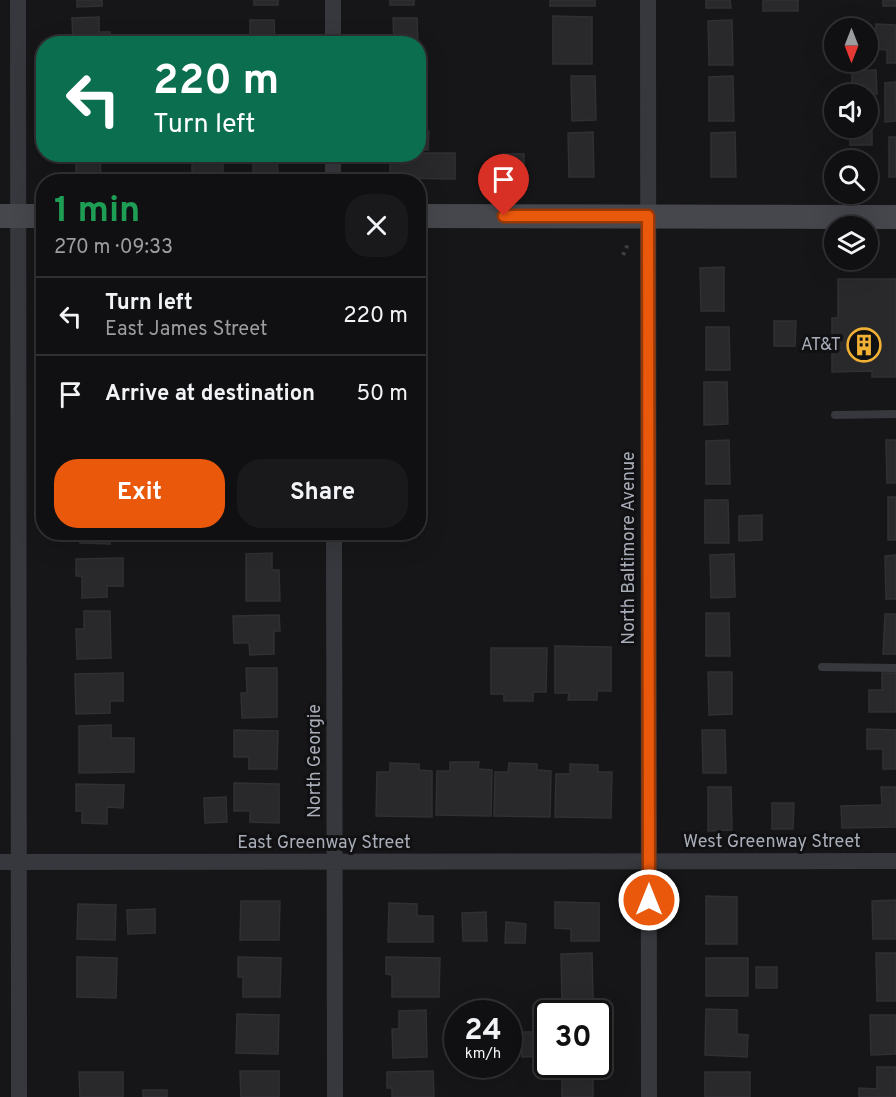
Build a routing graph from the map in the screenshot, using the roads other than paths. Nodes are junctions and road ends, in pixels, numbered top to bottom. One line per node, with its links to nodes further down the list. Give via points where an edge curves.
1 (18, 0): 5 (street)
2 (333, 0): 4 (street)
3 (648, 0): 8 (street, North Baltimore Avenue)
4 (333, 36)
5 (9, 216): 6 (street); 17 (street)
6 (36, 216)
7 (426, 216): 8 (street)
8 (648, 216): 9 (street); 19 (street, North Baltimore Avenue)
9 (896, 217)
10 (896, 414): 11 (lane)
11 (835, 415)
12 (334, 540): 18 (street, North Georgie)
13 (822, 667): 14 (lane)
14 (896, 668)
15 (896, 861): 19 (street, West Greenway Street)
16 (0, 862): 17 (street, East Greenway Street)
17 (20, 862): 18 (street, East Greenway Street); 20 (street)
18 (335, 862): 19 (street, East Greenway Street); 21 (street, North Georgie)
19 (648, 862): 22 (street, North Baltimore Avenue)
20 (19, 1097)
21 (335, 1097)
22 (649, 1097)

